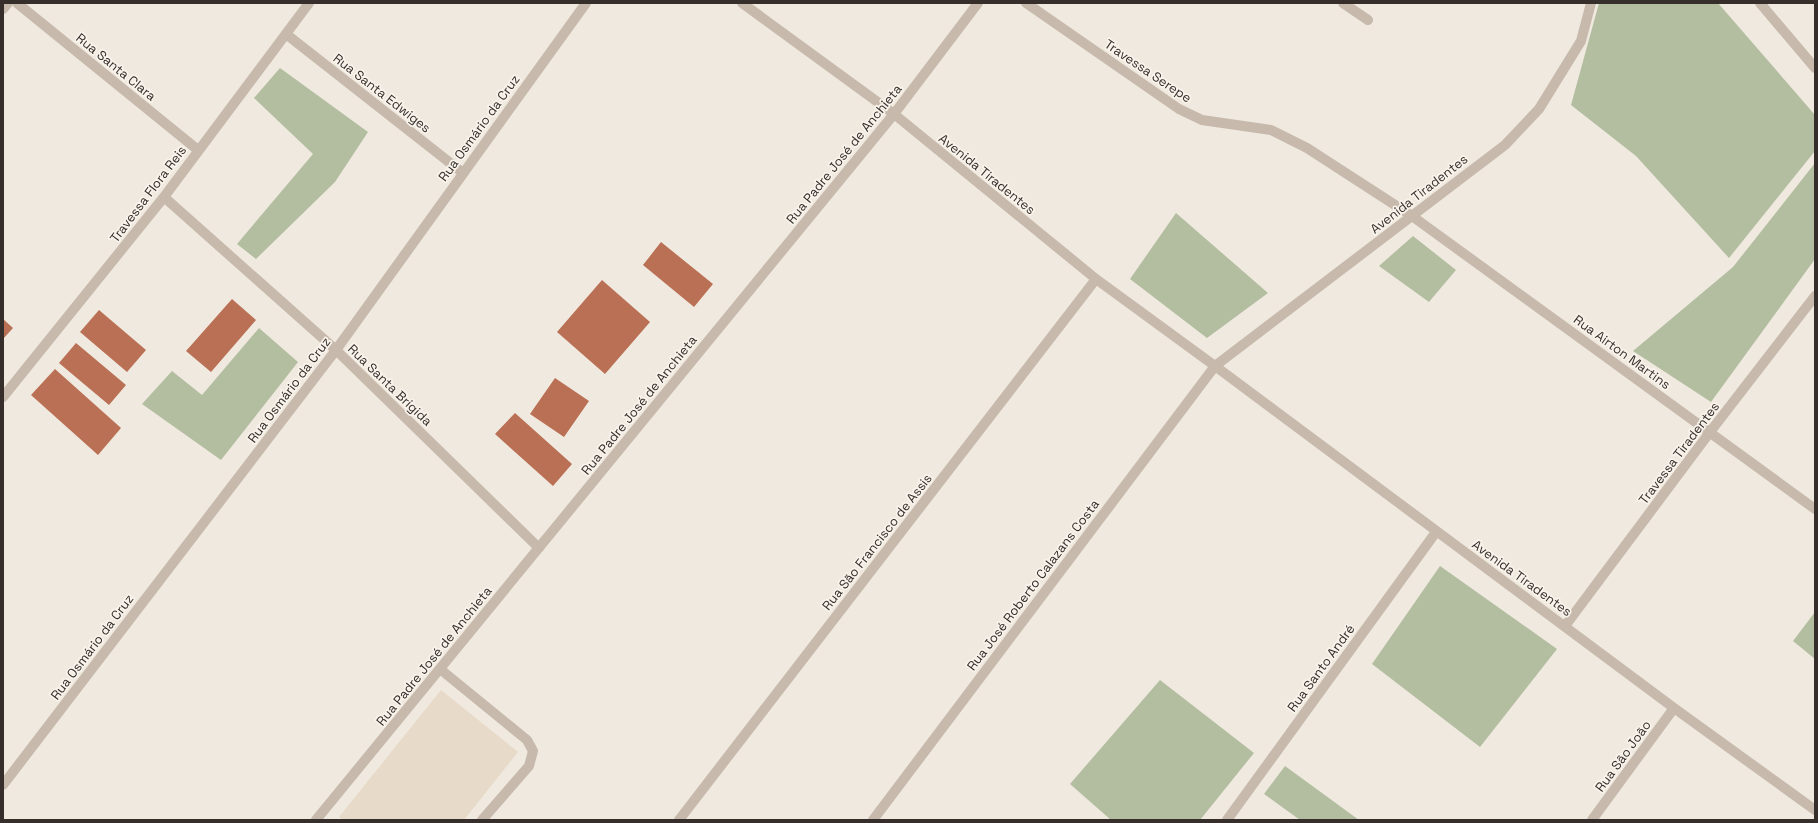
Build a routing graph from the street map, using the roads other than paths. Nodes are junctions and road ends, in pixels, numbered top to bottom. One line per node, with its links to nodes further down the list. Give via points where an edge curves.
1 (8, 3): 11 (street)
2 (17, 3): 16 (street, Rua Santa Clara)
3 (309, 3): 13 (street, Travessa Flora Reis)
4 (586, 3): 17 (street, Rua Osmário da Cruz)
5 (742, 3): 15 (street, Avenida Tiradentes)
6 (978, 3): 15 (street, Rua Padre José de Anchieta)
7 (1026, 3): 19 (street, Travessa Serepe, via 1179,109 1202,120 1271,130 1307,148)
8 (1343, 3): 12 (street)
9 (1591, 3): 19 (street, Avenida Tiradentes, via 1581,41 1539,109 1505,145)
10 (1760, 3): 14 (street)
11 (3, 9)
12 (1368, 20)
13 (286, 34): 16 (street, Travessa Flora Reis); 17 (street, Rua Santa Edwiges)
14 (1815, 68)
15 (894, 114): 20 (street, Avenida Tiradentes); 28 (street, Rua Padre José de Anchieta)
16 (198, 150): 18 (street, Travessa Flora Reis)
17 (463, 173): 22 (street, Rua Osmário da Cruz)
18 (164, 197): 22 (street, Rua Santa Brígida); 24 (street, Travessa Flora Reis)
19 (1412, 216): 23 (street, Avenida Tiradentes); 25 (street, Rua Airton Martins)
20 (1096, 280): 23 (street, Avenida Tiradentes); 36 (street, Rua São Francisco de Assis)
21 (1815, 296): 25 (street, Travessa Tiradentes)
22 (336, 350): 28 (street, Rua Santa Brígida); 32 (street, Rua Osmário da Cruz)
23 (1215, 366): 27 (street, Avenida Tiradentes); 37 (street, Rua José Roberto Calazans Costa)
24 (3, 397)
25 (1710, 432): 26 (street, Rua Airton Martins); 29 (street, Travessa Tiradentes)
26 (1815, 509)
27 (1436, 532): 29 (street, Avenida Tiradentes); 38 (street, Rua Santo André)
28 (539, 548): 30 (street, Rua Padre José de Anchieta)
29 (1565, 626): 31 (street, Avenida Tiradentes)
30 (440, 668): 34 (street, Rua Padre José de Anchieta); 35 (street, via 527,740 533,751 529,766)
31 (1674, 708): 33 (street, Avenida Tiradentes); 39 (street, Rua São João)
32 (3, 786)
33 (1815, 810)
34 (317, 820)
35 (482, 820)
36 (679, 820)
37 (873, 820)
38 (1227, 820)
39 (1592, 820)

